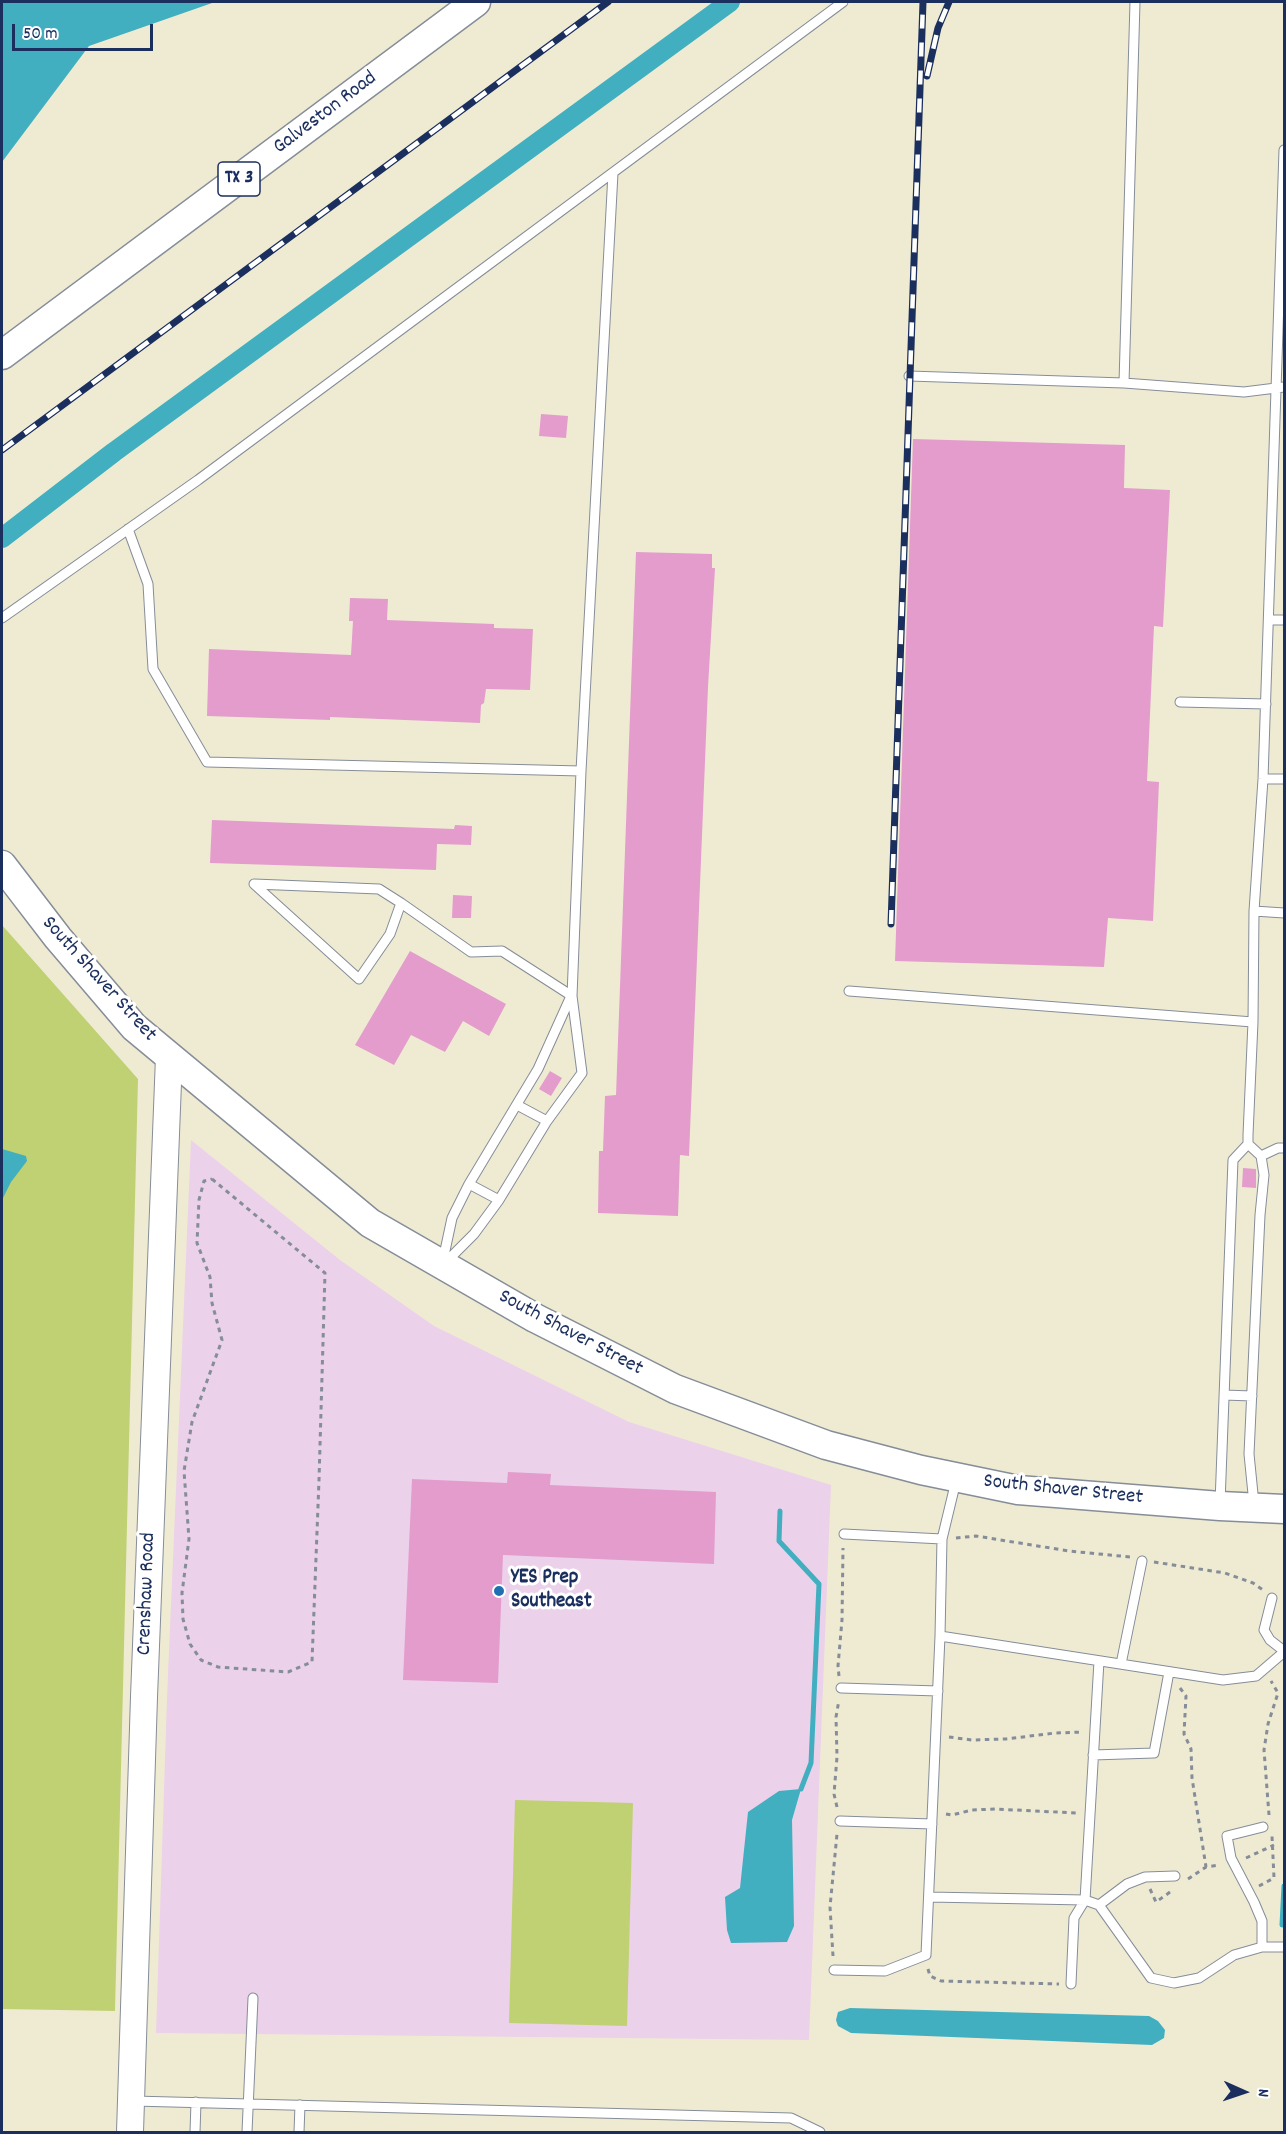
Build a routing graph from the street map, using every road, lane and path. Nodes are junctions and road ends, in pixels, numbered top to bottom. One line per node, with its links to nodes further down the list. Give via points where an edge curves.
1 (476, 2): 6 (main road, Galveston Road / TX 3)
2 (843, 2): 5 (lane)
3 (1135, 2): 8 (lane)
4 (1284, 150): 9 (lane)
5 (613, 173): 12 (lane); 18 (lane)
6 (2, 356)
7 (909, 376): 8 (lane)
8 (1124, 382): 9 (lane, via 1244,392)
9 (1281, 387): 10 (lane)
10 (1273, 496): 11 (lane); 14 (lane)
11 (1284, 496)
12 (128, 529): 13 (lane); 18 (lane, via 148,584 153,669 207,762)
13 (2, 618)
14 (1269, 620): 15 (lane); 17 (lane)
15 (1284, 620)
16 (1180, 702): 17 (lane)
17 (1266, 704): 19 (lane)
18 (581, 771): 26 (lane)
19 (1263, 778): 20 (lane); 23 (lane)
20 (1284, 779)
21 (2, 865): 28 (main road, South Shaver Street, via 134,1027)
22 (401, 903): 22 (lane, via 379,889 254,884 359,979 390,934); 26 (lane, via 471,952 502,951)
23 (1254, 911): 24 (lane); 27 (lane)
24 (1284, 913)
25 (849, 991): 27 (lane)
26 (572, 996): 29 (lane, via 538,1069); 30 (lane, via 582,1073)
27 (1253, 1022): 31 (lane)
28 (169, 1057): 36 (main road, South Shaver Street, via 370,1223); 79 (main road, Crenshaw Road)
29 (516, 1105): 30 (lane); 34 (lane)
30 (547, 1121): 35 (lane)
31 (1248, 1144): 33 (lane); 38 (lane, via 1233,1160)
32 (1284, 1148): 33 (lane)
33 (1261, 1156): 39 (lane, via 1264,1175)
34 (469, 1184): 35 (lane); 36 (lane, via 452,1218)
35 (499, 1200): 36 (lane, via 474,1234)
36 (442, 1265): 40 (main road, South Shaver Street, via 535,1318 675,1389 826,1445)
37 (325, 1274): 37 (path, via 212,1179 204,1181 197,1243 210,1277 222,1340 192,1422 184,1471 189,1539 182,1593 183,1619 190,1644 201,1660 218,1667 288,1672 312,1662)
38 (1224, 1395): 39 (lane); 41 (lane)
39 (1252, 1395): 42 (lane, via 1249,1454)
40 (957, 1478): 41 (main road, South Shaver Street, via 1018,1490); 45 (lane)
41 (1220, 1506): 42 (main road, South Shaver Street)
42 (1255, 1508): 43 (main road, South Shaver Street)
43 (1284, 1509)
44 (844, 1534): 45 (lane); 54 (path, via 838,1666)
45 (942, 1539): 46 (path, via 976,1536); 48 (lane)
46 (1142, 1561): 47 (path, via 1225,1573 1253,1583); 51 (lane)
47 (1272, 1598): 49 (lane, via 1264,1630)
48 (940, 1636): 50 (lane); 55 (lane)
49 (1284, 1652): 52 (lane)
50 (1099, 1661): 51 (lane); 56 (lane)
51 (1121, 1664): 53 (lane)
52 (1264, 1670): 53 (lane, via 1256,1676 1223,1680); 63 (path, via 1278,1693 1264,1750)
53 (1169, 1672): 58 (lane, via 1154,1753); 67 (path, via 1186,1696 1184,1734 1191,1749)
54 (841, 1688): 55 (lane); 61 (path, via 836,1717 834,1794)
55 (938, 1691): 57 (lane)
56 (1095, 1732): 57 (path, via 972,1740); 58 (lane)
57 (936, 1735): 59 (lane)
58 (1093, 1755): 60 (lane)
59 (933, 1813): 60 (path, via 952,1815 995,1809); 62 (lane)
60 (1090, 1814): 71 (lane)
61 (840, 1821): 62 (lane); 76 (path, via 830,1907)
62 (932, 1824): 70 (lane)
63 (1266, 1826): 66 (lane, via 1227,1836)
64 (1272, 1835): 65 (path)
65 (1274, 1845): 66 (path); 69 (path, via 1274,1878)
66 (1234, 1864): 69 (lane)
67 (1206, 1867)
68 (1175, 1876): 72 (lane, via 1145,1876)
69 (1249, 1892): 73 (lane, via 1262,1921)
70 (929, 1897): 71 (lane); 75 (lane)
71 (1085, 1900): 72 (lane); 77 (lane, via 1074,1918)
72 (1099, 1905): 73 (lane, via 1151,1978 1174,1983 1199,1978 1234,1955)
73 (1262, 1947): 74 (lane)
74 (1284, 1947)
75 (926, 1955): 76 (lane, via 885,1971); 77 (path, via 930,1976 941,1981)
76 (834, 1970)
77 (1071, 1984)
78 (253, 1998): 81 (lane)
79 (131, 2101): 80 (lane); 83 (main road, Crenshaw Road)
80 (196, 2102): 81 (lane); 84 (lane)
81 (248, 2104): 82 (lane); 85 (lane)
82 (300, 2105): 86 (lane); 87 (lane, via 791,2118)
83 (130, 2133)
84 (195, 2133)
85 (247, 2133)
86 (299, 2133)
87 (820, 2133)

